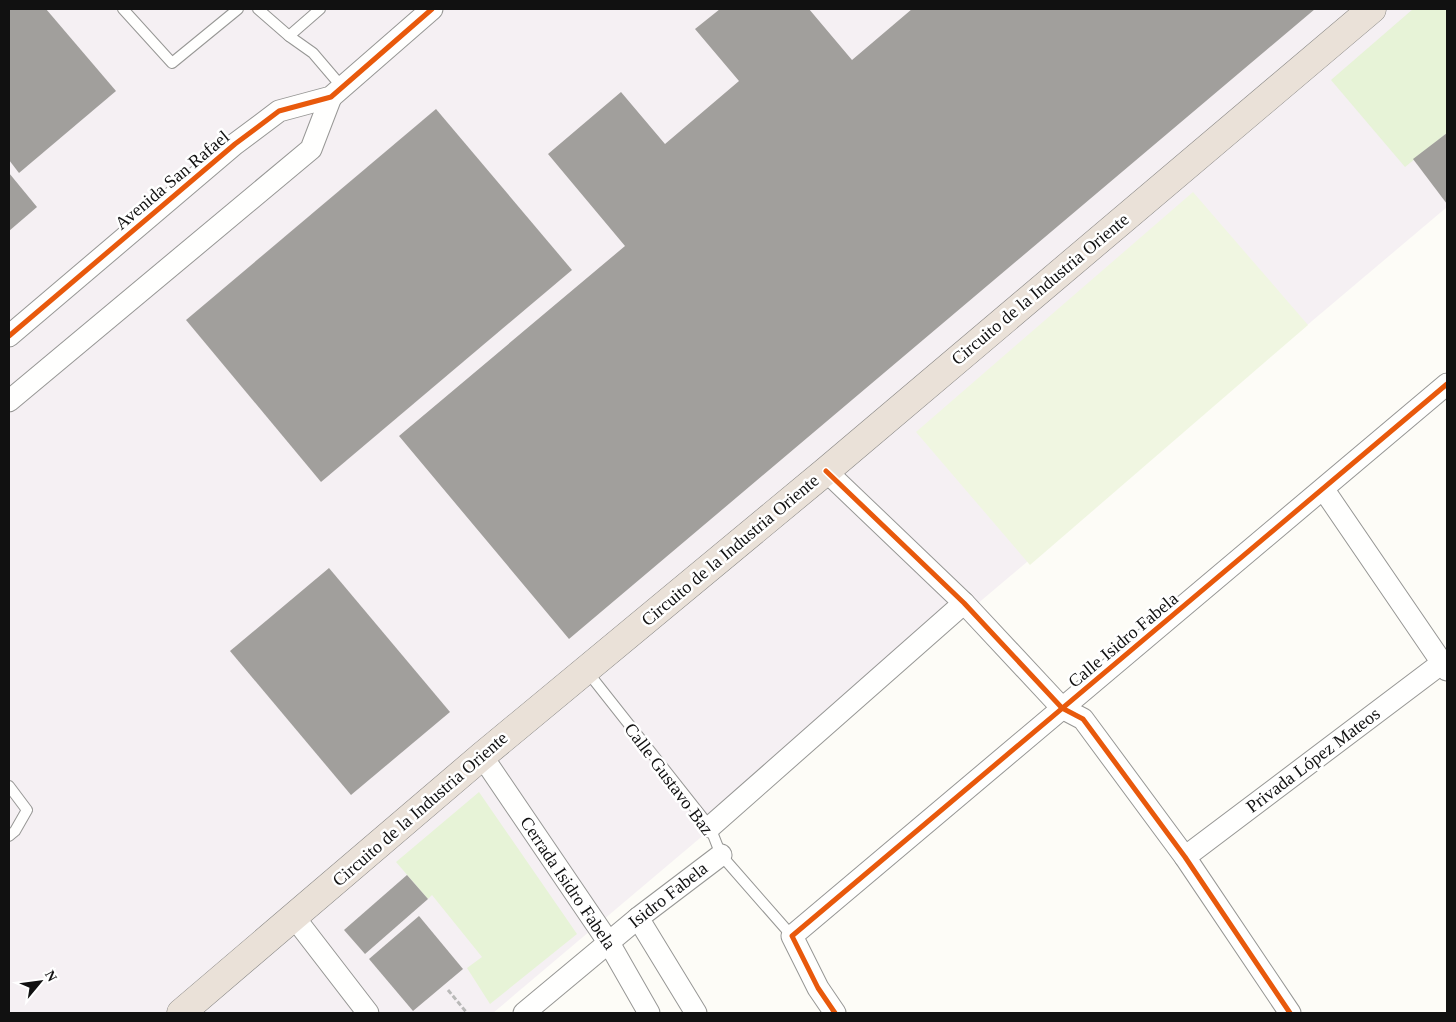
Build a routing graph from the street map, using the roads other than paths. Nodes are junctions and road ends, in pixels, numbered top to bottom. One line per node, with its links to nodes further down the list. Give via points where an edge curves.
1 (123, 9): 2 (lane, via 172,63)
2 (238, 9)
3 (258, 9): 7 (lane)
4 (320, 9): 7 (lane)
5 (432, 9): 8 (street, Avenida San Rafael)
6 (1372, 9): 12 (highway, Circuito de la Industria Oriente)
7 (289, 36): 8 (lane, via 313,53)
8 (337, 92): 9 (street, Avenida San Rafael, via 279,111); 11 (street, Avenida San Rafael, via 311,149)
9 (9, 336)
10 (1447, 384): 13 (street, Calle Isidro Fabela)
11 (9, 401)
12 (826, 471): 14 (street); 16 (highway, Circuito de la Industria Oriente)
13 (1324, 490): 15 (street); 17 (street, Calle Isidro Fabela)
14 (964, 602): 17 (street); 20 (street)
15 (1444, 667): 23 (street, Privada López Mateos)
16 (586, 669): 18 (highway, Circuito de la Industria Oriente); 20 (lane, Calle Gustavo Baz)
17 (1062, 708): 23 (street, via 1083,719); 26 (street, Calle Isidro Fabela)
18 (482, 756): 24 (highway, Circuito de la Industria Oriente); 27 (street, Cerrada Isidro Fabela)
19 (9, 786): 21 (lane, via 27,810)
20 (710, 828): 22 (lane, Calle Gustavo Baz)
21 (9, 836)
22 (720, 855): 25 (street, Isidro Fabela); 26 (lane, Calle Gustavo Baz)
23 (1184, 857): 34 (street)
24 (294, 917): 28 (highway, Circuito de la Industria Oriente); 29 (street)
25 (638, 918): 27 (street, Isidro Fabela); 32 (street)
26 (792, 936): 33 (street, Calle Gustavo Baz, via 818,988)
27 (609, 943): 30 (street, Isidro Fabela); 31 (street, Cerrada Isidro Fabela)
28 (181, 1013)
29 (368, 1013)
30 (524, 1013)
31 (649, 1013)
32 (696, 1013)
33 (835, 1013)
34 (1290, 1013)

